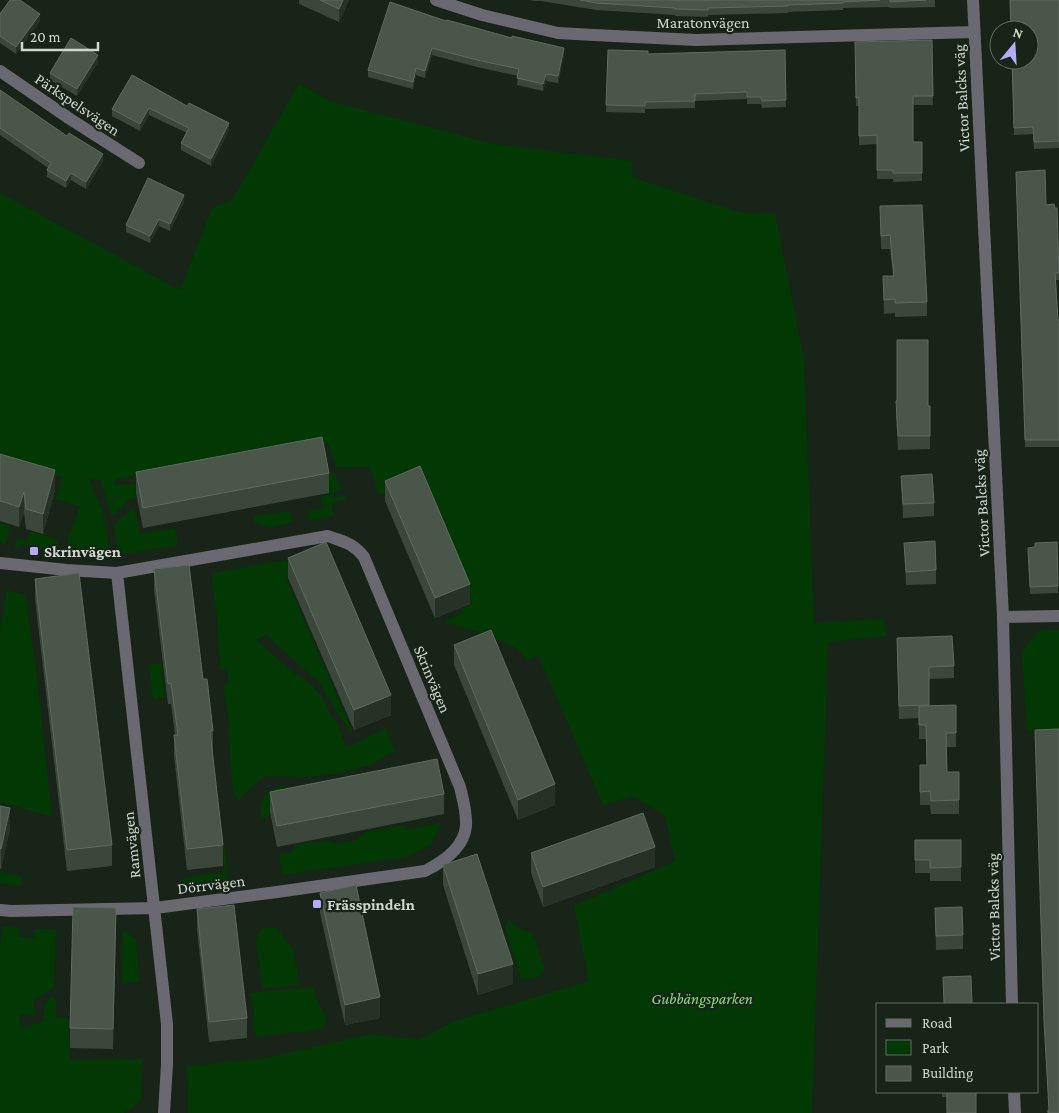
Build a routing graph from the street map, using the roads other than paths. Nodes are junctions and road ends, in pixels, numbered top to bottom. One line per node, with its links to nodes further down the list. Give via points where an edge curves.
1 (436, 0): 3 (street, Maratonvägen, via 558,33 696,40)
2 (973, 0): 3 (street, Victor Balcks väg)
3 (974, 32): 9 (street, Victor Balcks väg)
4 (0, 71): 5 (street, Pärkspelsvägen)
5 (139, 163)
6 (0, 563): 7 (street, Skrinvägen)
7 (118, 573): 10 (street, Skrinvägen, via 328,536 357,548 364,557 430,713 464,804 466,828 460,843 437,865); 11 (street, Ramvägen)
8 (1059, 616): 9 (street)
9 (1003, 618): 13 (street, Victor Balcks väg)
10 (425, 870): 11 (street, Dörrvägen)
11 (155, 908): 12 (street, Dörrvägen); 15 (street, Ramvägen, via 167,1024)
12 (0, 910)
13 (1012, 1003)
14 (1014, 1093): 16 (street)
15 (164, 1113)
16 (1015, 1113)

